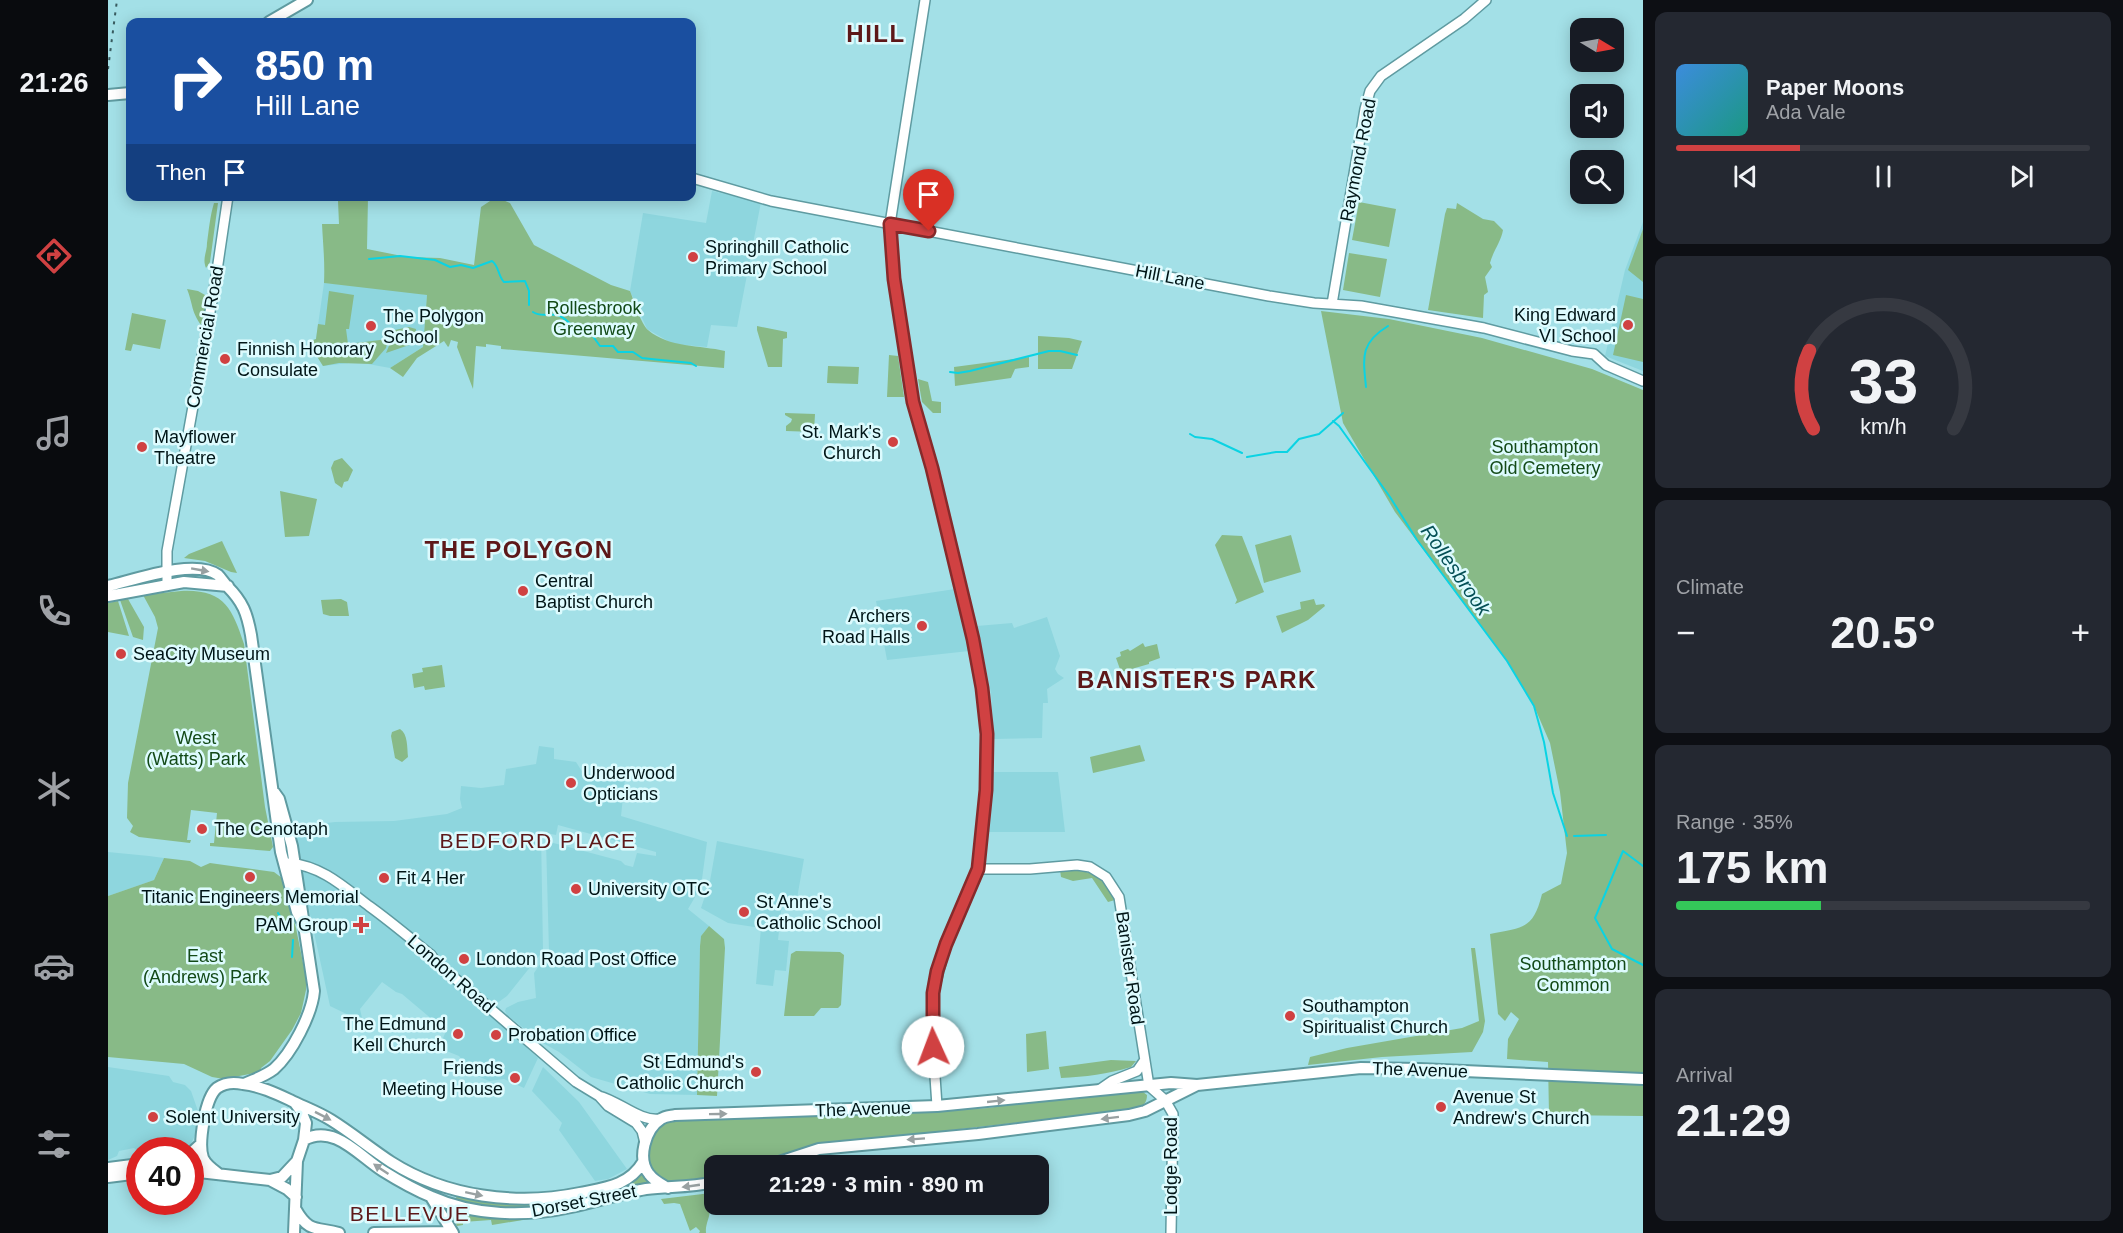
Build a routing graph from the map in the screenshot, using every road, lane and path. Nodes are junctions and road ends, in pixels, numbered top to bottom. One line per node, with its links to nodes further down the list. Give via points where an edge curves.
1 (307, 0): 4 (main road)
2 (925, 0): 9 (street)
3 (1486, 0): 10 (street, Raymond Road, via 1374,83 1365,109)
4 (276, 18)
5 (126, 93): 6 (main road)
6 (108, 94)
7 (696, 179): 9 (street, Hill Lane, via 771,201)
8 (227, 201): 12 (street, Commercial Road, via 167,551)
9 (890, 224): 10 (street, Hill Lane, via 1269,296); 21 (street, via 894,279 913,402 962,589 982,688 987,757)
10 (1332, 304): 11 (street, Hill Lane, via 1446,320 1594,354 1606,365)
11 (1643, 381)
12 (167, 571): 13 (street, Commercial Road); 15 (main road, one-way to 15, via 183,568 210,572); 16 (main road)
13 (167, 584): 15 (main road); 16 (main road)
14 (108, 586): 16 (main road)
15 (228, 586): 18 (main road, via 247,617)
16 (129, 587): 17 (main road)
17 (108, 596)
18 (273, 791): 19 (main road); 20 (main road, via 288,827)
19 (284, 863): 20 (street, London Road); 22 (main road)
20 (296, 864): 22 (main road); 31 (street, London Road, via 344,885 555,1064)
21 (978, 869): 23 (street, Banister Road, via 1077,865 1090,867 1106,877 1121,903); 34 (street, via 946,944 933,993)
22 (304, 925): 24 (main road, via 314,983 312,1005 299,1034)
23 (1144, 1061): 28 (street, Banister Road); 29 (street, via 1137,1071)
24 (276, 1067): 26 (main road); 30 (main road)
25 (1643, 1079): 27 (main road, The Avenue, via 1361,1068)
26 (244, 1084): 30 (main road); 36 (main road, via 223,1085 212,1094)
27 (1197, 1085): 28 (main road, The Avenue); 32 (main road, The Avenue)
28 (1149, 1086): 29 (main road, The Avenue); 32 (street)
29 (1099, 1090): 34 (main road, The Avenue, one-way to 29)
30 (276, 1093): 33 (main road)
31 (599, 1096): 35 (street, London Road, via 647,1118); 38 (street, London Road, via 608,1107 638,1125)
32 (1165, 1100): 39 (main road, The Avenue, one-way to 39, via 1130,1115 819,1149); 60 (street, Lodge Road, via 1174,1119)
33 (295, 1102): 37 (main road, via 306,1124); 48 (main road, Dorset Street, one-way to 48, via 328,1118)
34 (937, 1106): 35 (main road, The Avenue, one-way to 34, via 675,1115)
35 (660, 1119): 38 (main road)
36 (202, 1137)
37 (304, 1140): 41 (main road); 54 (main road, Dorset Street, one-way to 37, via 382,1171 339,1139 319,1135)
38 (645, 1144): 42 (main road)
39 (801, 1155)
40 (204, 1156): 46 (main road)
41 (297, 1161): 50 (main road, via 282,1177); 53 (main road)
42 (643, 1162): 48 (main road, Dorset Street, one-way to 42, via 468,1193 534,1199 614,1185 631,1177); 52 (main road, via 650,1177)
43 (126, 1166): 44 (main road)
44 (108, 1168)
45 (204, 1172): 46 (main road)
46 (219, 1174): 50 (main road)
47 (126, 1175): 49 (main road)
48 (418, 1176): 54 (main road)
49 (108, 1177)
50 (270, 1180): 53 (main road)
51 (704, 1184): 52 (main road, one-way to 52)
52 (668, 1188): 54 (main road, Dorset Street, via 532,1212 477,1210)
53 (296, 1197): 55 (main road)
54 (432, 1198): 56 (main road)
55 (296, 1210): 57 (main road); 58 (main road, via 306,1226)
56 (452, 1232): 59 (main road)
57 (294, 1233)
58 (339, 1233)
59 (374, 1233)
60 (1171, 1233)

